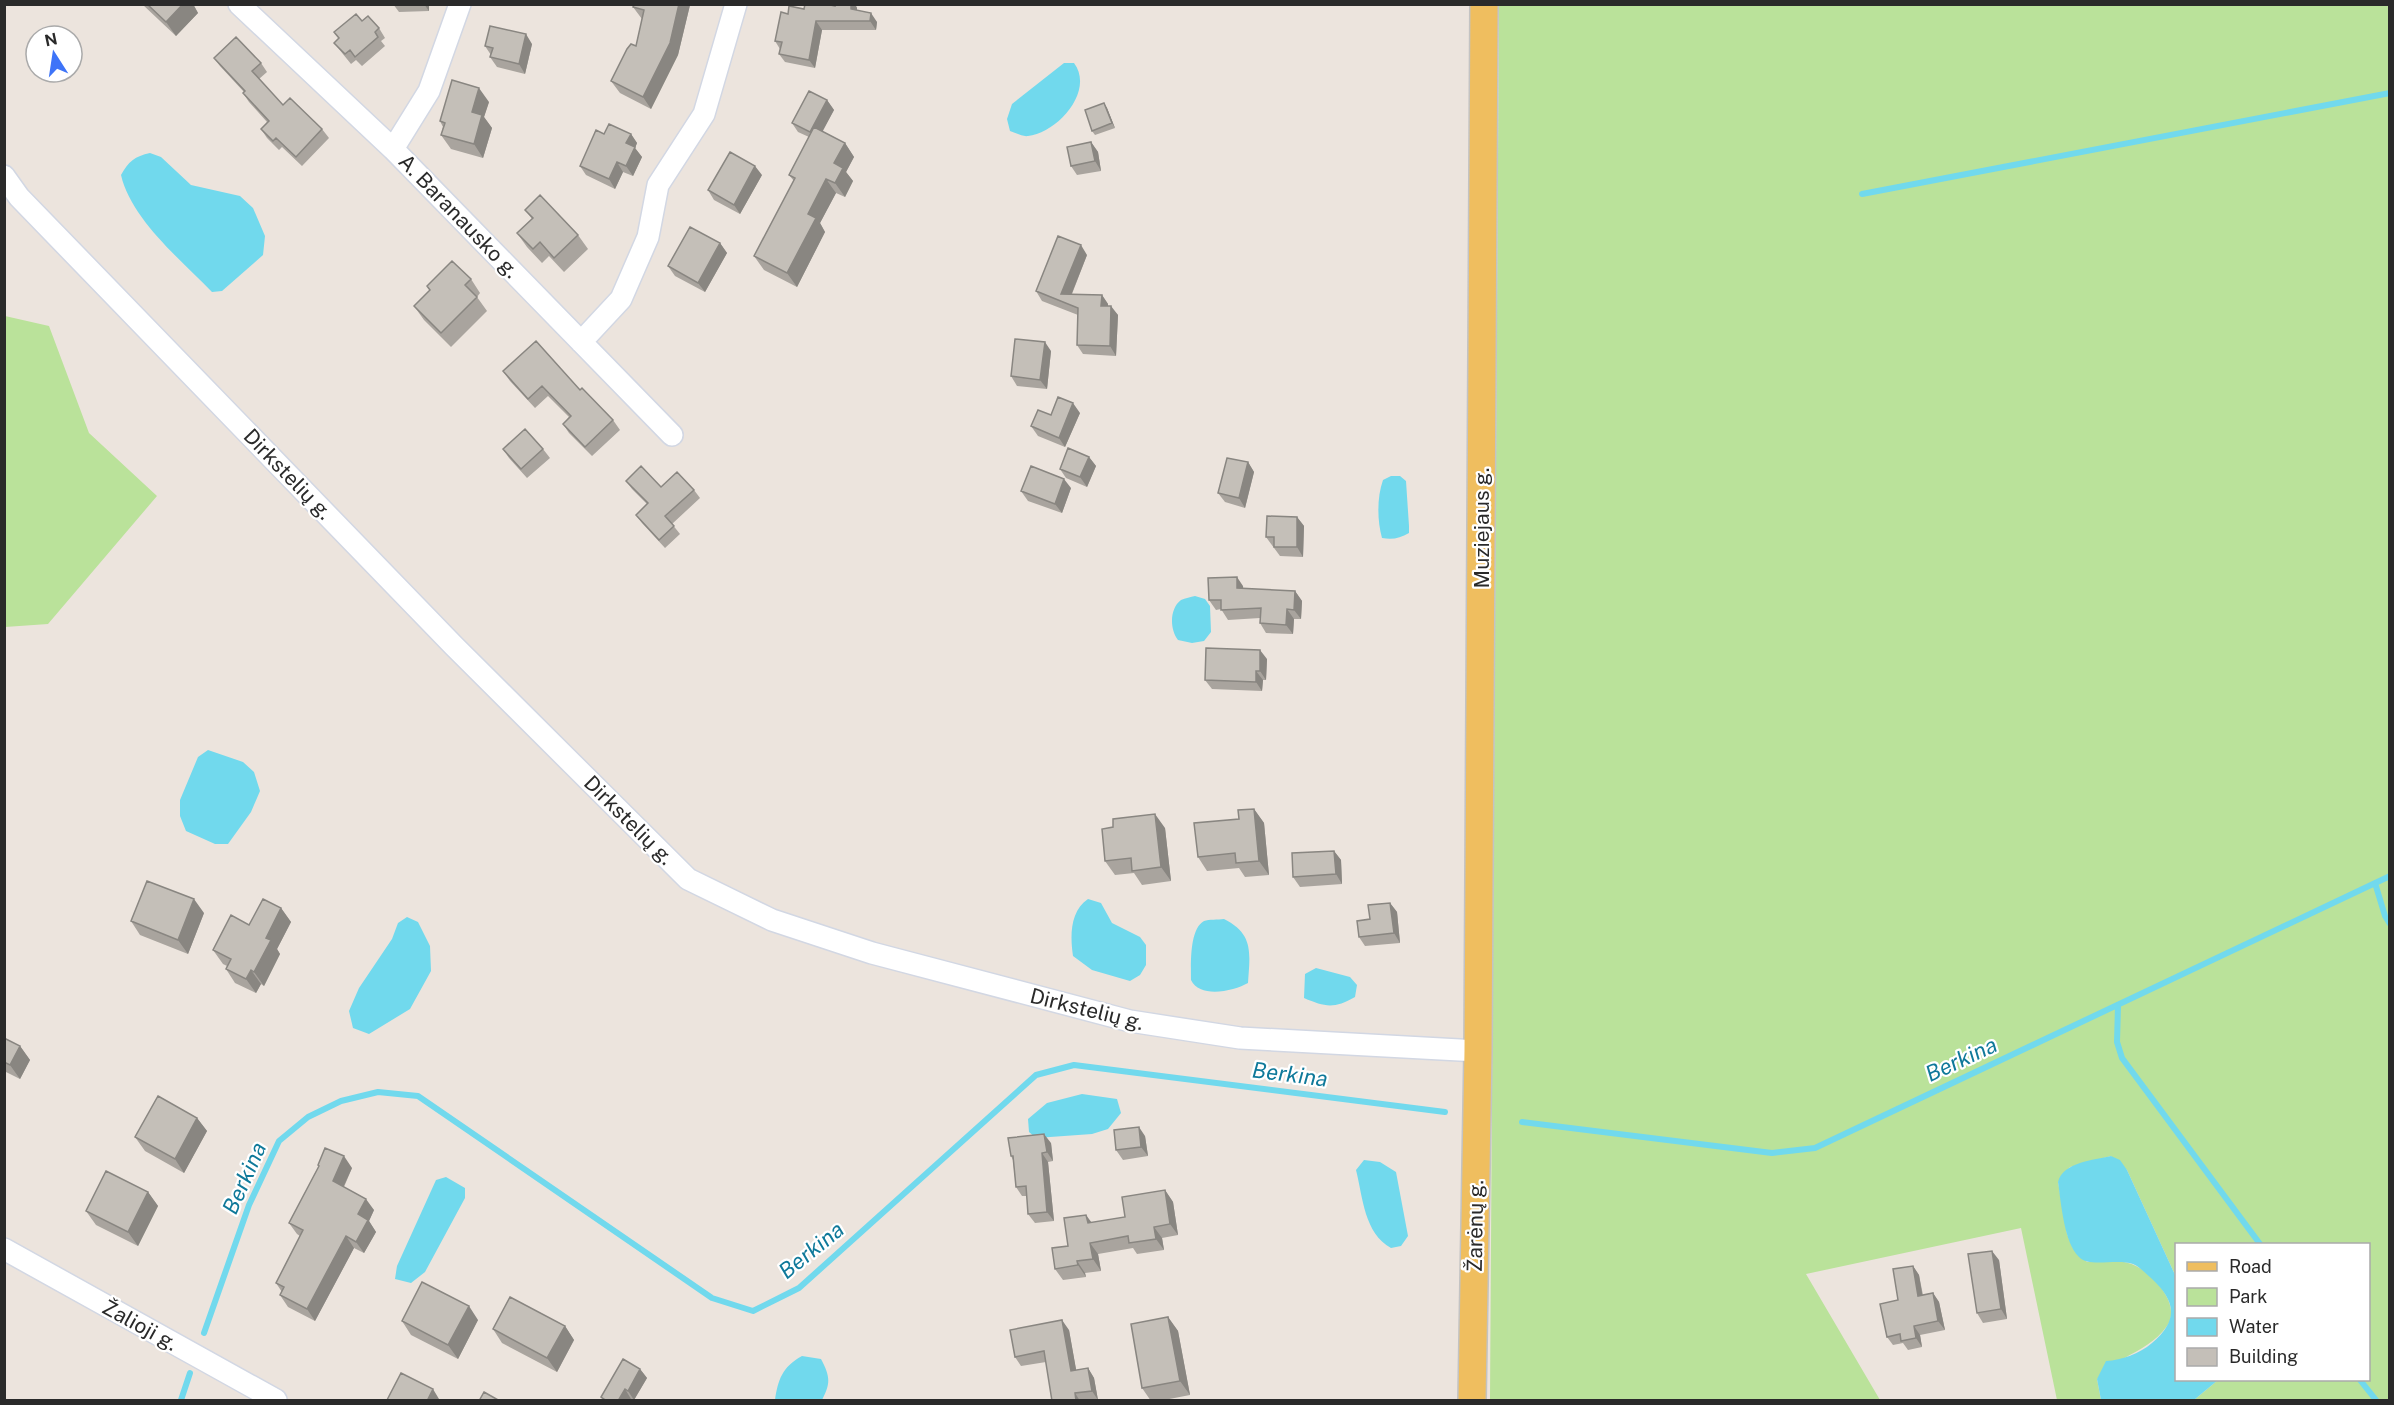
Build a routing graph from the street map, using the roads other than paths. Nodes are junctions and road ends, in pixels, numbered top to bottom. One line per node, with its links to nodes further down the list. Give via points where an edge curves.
1 (239, 4): 5 (street, A. Baranausko g.)
2 (460, 4): 5 (street, via 429,91)
3 (736, 4): 7 (street, via 704,114 658,185 648,237 621,299)
4 (1484, 4): 9 (main road, Muziejaus g.)
5 (393, 149): 7 (street, A. Baranausko g.)
6 (4, 176): 9 (street, Dirkstelių g., via 19,197 454,646 688,879 771,920 872,953 1130,1021 1240,1038)
7 (581, 342): 8 (street, A. Baranausko g.)
8 (672, 435)
9 (1478, 1051): 12 (main road, Žarėnų g.)
10 (4, 1250): 11 (street, Žalioji g.)
11 (276, 1401)
12 (1472, 1401)

